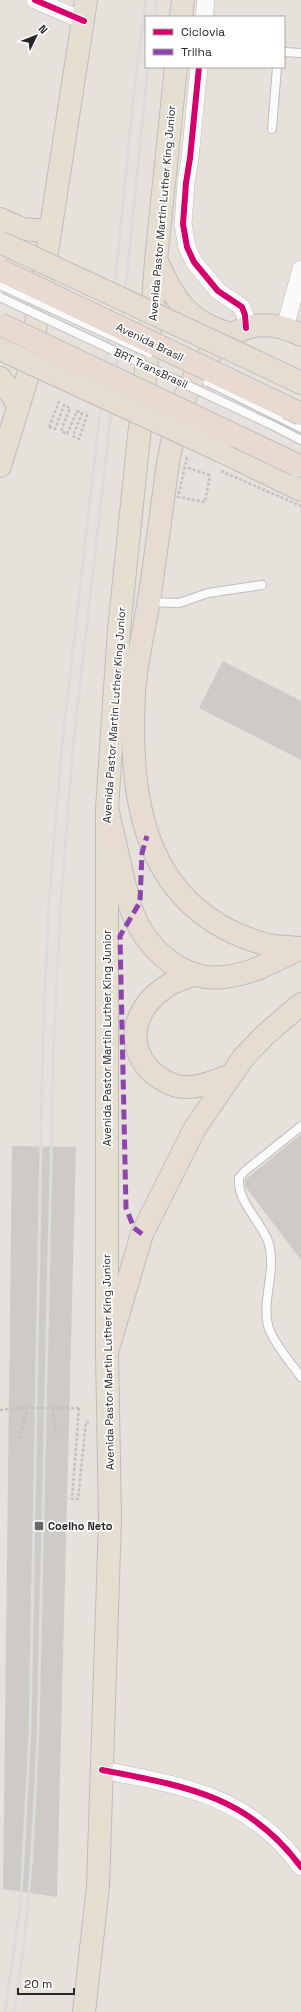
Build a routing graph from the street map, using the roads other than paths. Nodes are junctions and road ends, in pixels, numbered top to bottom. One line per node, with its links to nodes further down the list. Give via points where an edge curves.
1 (35, 0): 7 (street)
2 (86, 0): 7 (main road)
3 (183, 0): 5 (main road)
4 (206, 0): 6 (street)
5 (181, 16)
6 (204, 16)
7 (84, 21): 15 (main road)
8 (285, 52): 9 (lane)
9 (301, 53)
10 (176, 68): 17 (main road, Avenida Pastor Martin Luther King Junior)
11 (199, 68): 23 (street, via 183,224 187,247 194,262 218,291 242,308 245,315)
12 (277, 68): 13 (lane)
13 (272, 129)
14 (0, 219): 15 (main road, via 22,228)
15 (50, 231): 30 (main road, via 28,375)
16 (0, 242): 29 (highway, bridge)
17 (156, 260): 23 (highway, via 174,296 186,311 211,329); 39 (main road, Avenida Pastor Martin Luther King Junior, via 119,629)
18 (301, 269): 24 (street)
19 (0, 270): 31 (highway, Avenida Brasil, bridge)
20 (0, 285): 26 (lane, BRT TransBrasil, bridge)
21 (0, 297): 33 (lane, BRT TransBrasil, bridge)
22 (0, 324): 34 (highway, bridge)
23 (239, 331): 24 (highway, via 264,325); 38 (highway, via 213,349 192,380 176,426 168,462)
24 (293, 331)
25 (0, 349): 36 (highway, bridge)
26 (155, 356)
27 (190, 372): 32 (lane, BRT TransBrasil, bridge)
28 (0, 378): 30 (main road)
29 (301, 383)
30 (18, 406): 35 (main road)
31 (301, 414)
32 (301, 428)
33 (301, 440)
34 (296, 465)
35 (0, 466)
36 (301, 490)
37 (262, 585): 38 (lane, via 208,593 180,602)
38 (149, 602): 40 (highway, via 134,692 135,756 139,803 154,854 177,889 199,912 213,922 239,935 269,945)
39 (107, 808): 41 (highway, via 129,902 142,932 153,948 165,959); 45 (main road, Avenida Pastor Martin Luther King Junior)
40 (301, 948): 41 (highway, via 253,970 214,977)
41 (195, 974): 43 (highway, via 167,986 144,1009 135,1037 136,1048 152,1073 183,1088 204,1086)
42 (301, 1004): 43 (highway, via 265,1035)
43 (231, 1075): 45 (highway, via 196,1128 142,1234)
44 (301, 1126): 46 (lane, via 245,1172 239,1178 238,1188 265,1234 272,1259 267,1313 269,1328)
45 (107, 1352): 47 (main road, Avenida Pastor Martin Luther King Junior, via 110,1519)
46 (301, 1377)
47 (102, 1770): 48 (street, via 175,1784 221,1800 258,1823 289,1851); 49 (main road, Avenida Pastor Martin Luther King Junior, via 98,1886)
48 (301, 1867)
49 (84, 2012)

